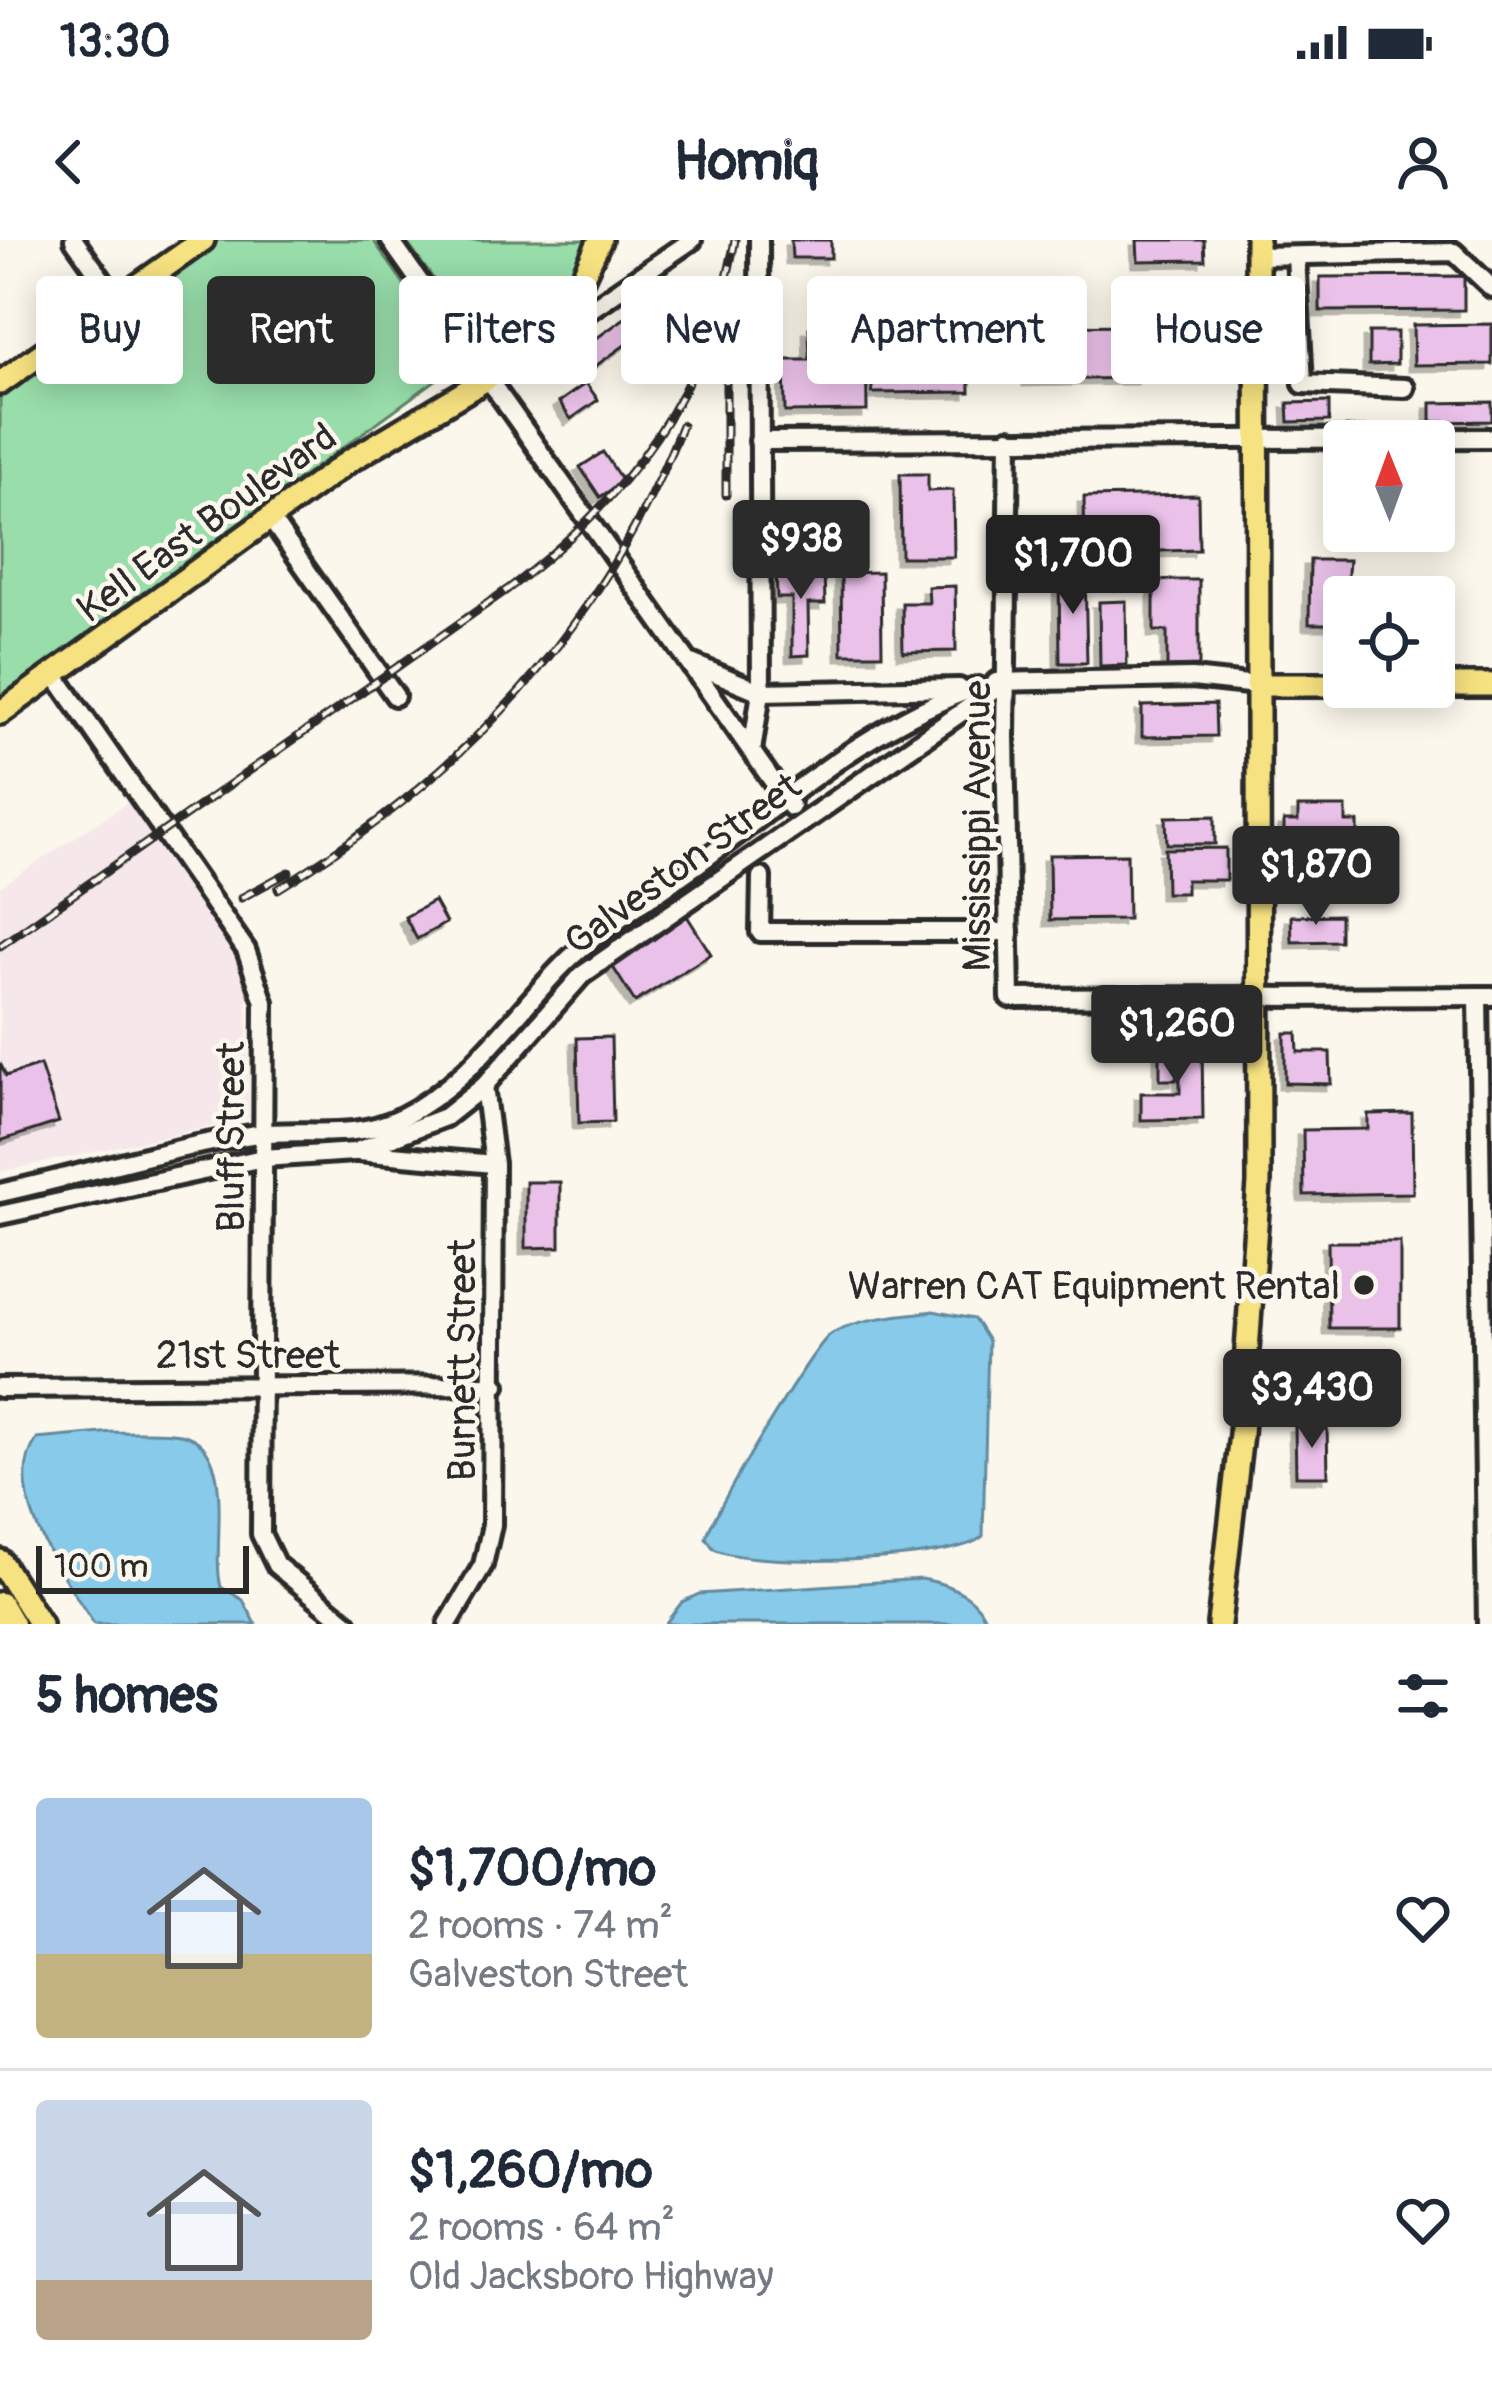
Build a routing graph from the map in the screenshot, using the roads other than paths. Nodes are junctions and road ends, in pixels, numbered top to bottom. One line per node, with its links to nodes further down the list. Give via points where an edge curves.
1 (74, 240): 10 (street)
2 (203, 240): 11 (main road)
3 (390, 240): 12 (street)
4 (599, 240): 13 (main road, Kell East Boulevard)
5 (692, 240): 15 (street)
6 (759, 240): 24 (street)
7 (1448, 246): 9 (street); 14 (street)
8 (1258, 248): 9 (street); 22 (main road)
9 (1296, 256): 20 (street, via 1304,384)
10 (99, 276)
11 (152, 276)
12 (414, 276)
13 (583, 276)
14 (1492, 289)
15 (597, 304)
16 (36, 355): 17 (main road)
17 (2, 378)
18 (477, 384): 25 (main road, Kell East Boulevard)
19 (487, 384): 26 (street)
20 (1405, 388)
21 (1009, 438): 22 (street); 24 (street); 28 (street, Mississippi Avenue)
22 (1256, 438): 23 (street); 29 (main road)
23 (1492, 438)
24 (760, 441): 34 (street)
25 (270, 518): 27 (main road, Kell East Boulevard); 35 (street)
26 (690, 663): 34 (street, Galveston Street); 37 (street)
27 (55, 675): 36 (main road, Kell East Boulevard); 45 (street, Bluff Street, via 253,964 264,1002)
28 (1007, 681): 29 (street, Galveston Street); 33 (street, Galveston Street); 39 (street, Galveston Street); 41 (street, Mississippi Avenue)
29 (1257, 685): 30 (main road, Galveston Street); 43 (main road)
30 (1323, 685)
31 (1455, 685): 32 (main road)
32 (1492, 686)
33 (978, 687): 34 (street, Galveston Street); 38 (street, Galveston Street, via 933,702)
34 (761, 692): 37 (street)
35 (395, 696)
36 (0, 712)
37 (752, 751): 38 (street)
38 (786, 800): 39 (street); 45 (street, Galveston Street, via 559,968 435,1096 398,1119 340,1135)
39 (801, 820): 44 (street, Galveston Street, via 582,975)
40 (761, 877): 41 (street, via 760,932)
41 (1009, 932): 43 (street, Mississippi Avenue, via 1010,998)
42 (1485, 996): 43 (street); 50 (street)
43 (1258, 998): 61 (main road, via 1255,1251)
44 (484, 1086): 46 (street, Galveston Street, via 445,1118); 48 (street, Burnett Street)
45 (263, 1133): 47 (street, Bluff Street); 49 (street, Galveston Street)
46 (354, 1152): 47 (street, Galveston Street); 48 (street)
47 (263, 1158): 51 (street, Galveston Street); 54 (street, Bluff Street)
48 (494, 1164): 52 (street, Burnett Street)
49 (0, 1193)
50 (1488, 1214): 62 (street)
51 (0, 1215)
52 (496, 1385): 54 (street, 21st Street); 57 (street, Burnett Street, via 490,1546)
53 (0, 1388): 54 (street, 21st Street)
54 (263, 1388): 60 (street, Bluff Street, via 266,1551)
55 (0, 1561): 59 (main road)
56 (0, 1605): 58 (highway)
57 (454, 1621)
58 (11, 1624)
59 (40, 1624)
60 (349, 1624)
61 (1219, 1624)
62 (1487, 1624)

